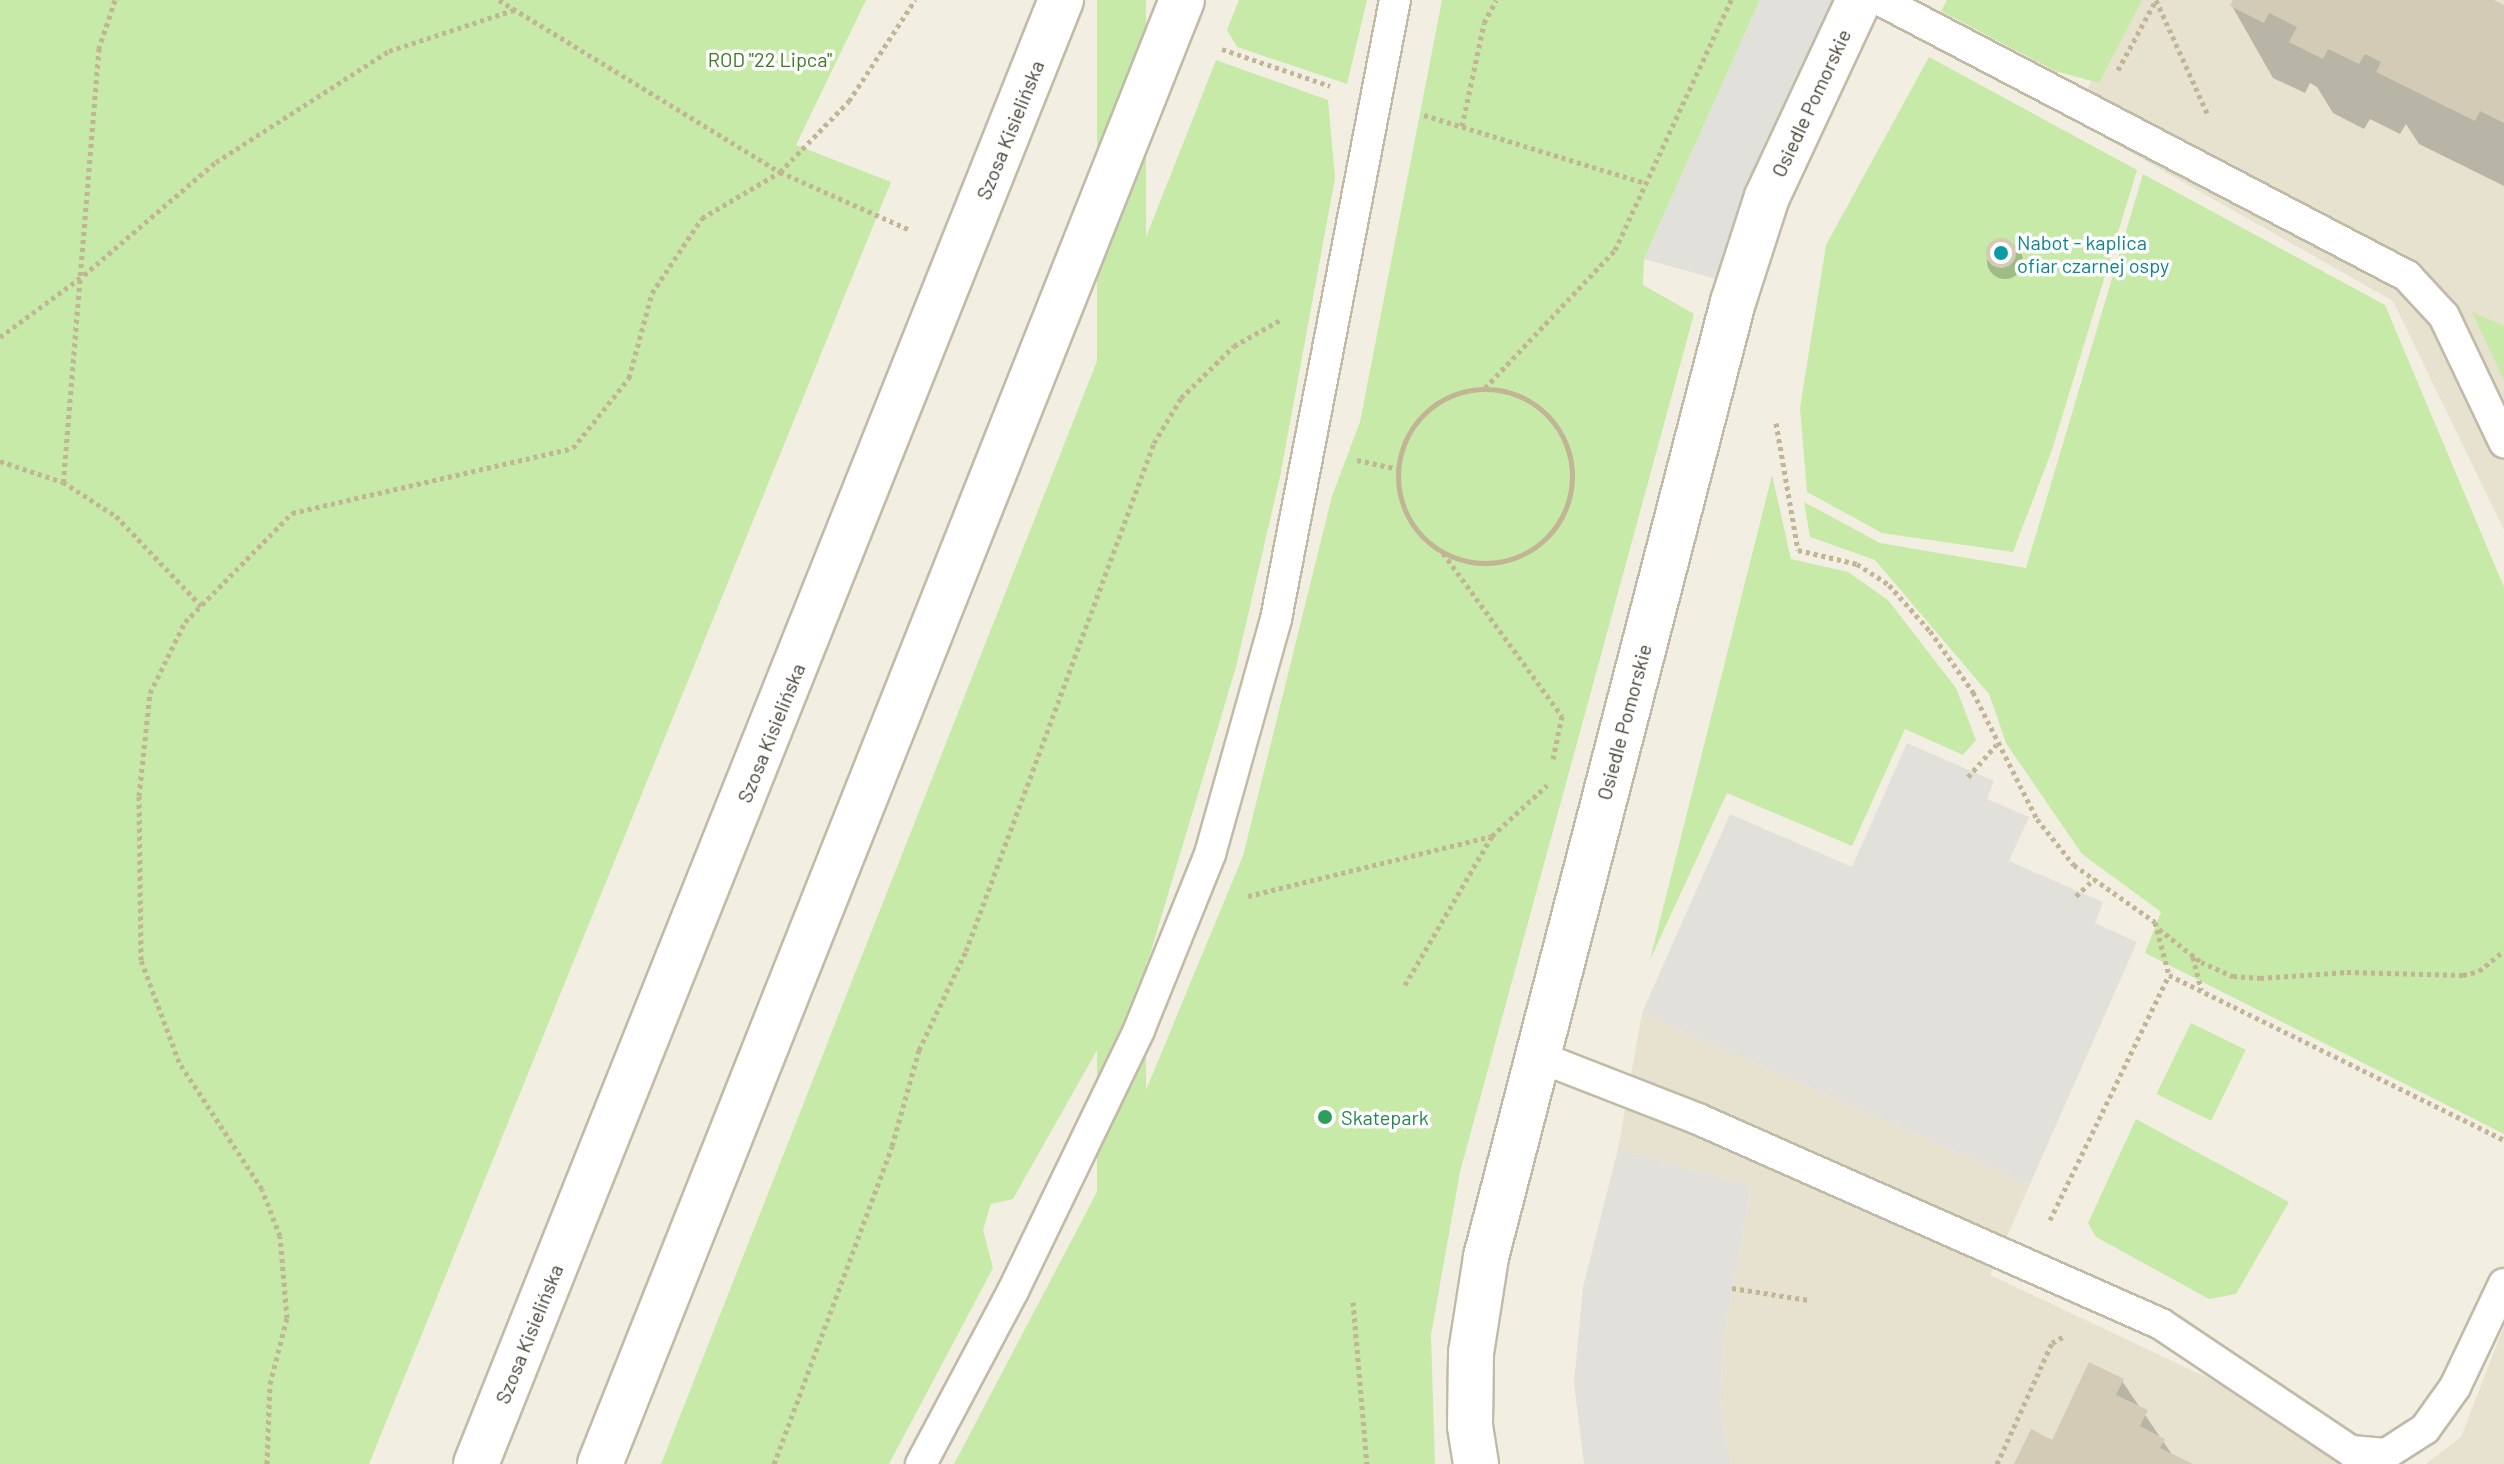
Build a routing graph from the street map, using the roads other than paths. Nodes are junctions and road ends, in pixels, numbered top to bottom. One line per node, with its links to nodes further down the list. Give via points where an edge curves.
1 (1061, 0): 9 (street, Szosa Kisielińska)
2 (1182, 0): 10 (street)
3 (1395, 0): 11 (lane, via 1276,619 1210,854 1133,1044 1013,1291)
4 (1859, 0): 7 (street, Osiedle Pomorskie, via 1767,197 1738,285)
5 (1880, 0): 6 (lane, via 2407,276 2444,316)
6 (2504, 442)
7 (1539, 1057): 8 (lane, via 1698,1119 2161,1324 2351,1451 2386,1454 2425,1429 2455,1387); 12 (street, Osiedle Pomorskie, via 1486,1257 1473,1339 1470,1426)
8 (2504, 1284)
9 (476, 1464)
10 (600, 1464)
11 (921, 1464)
12 (1476, 1464)

